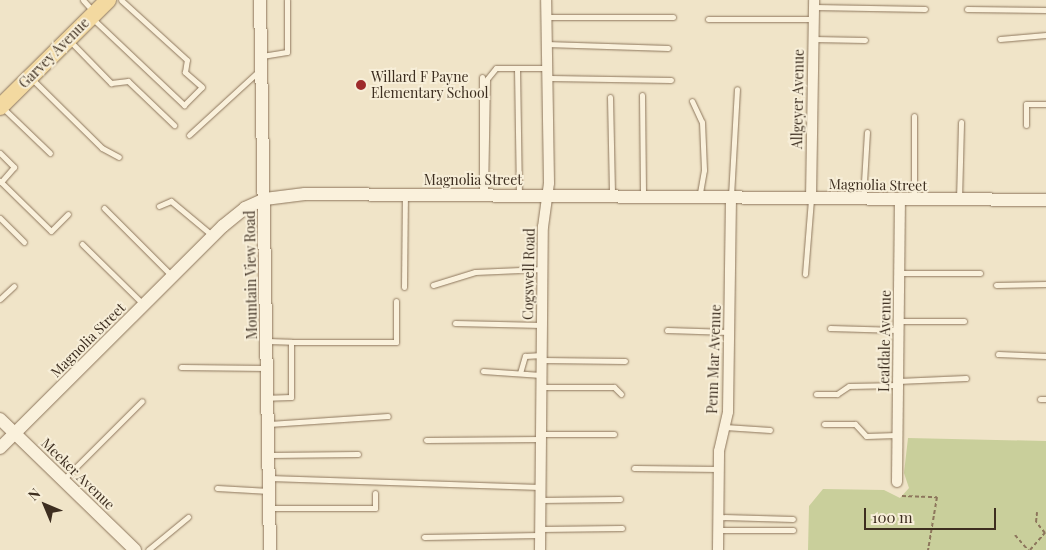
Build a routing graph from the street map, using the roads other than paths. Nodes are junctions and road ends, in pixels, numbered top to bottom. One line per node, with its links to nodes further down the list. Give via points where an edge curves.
1 (83, 0): 11 (lane)
2 (108, 0): 11 (main road, Garvey Avenue)
3 (121, 0): 11 (lane, via 187,60 185,72 202,87 184,105)
4 (260, 0): 23 (street, Mountain View Road)
5 (287, 0): 23 (lane, via 287,52)
6 (546, 0): 12 (street, Cogswell Road)
7 (814, 4): 8 (lane); 15 (street, Allgeyer Avenue)
8 (925, 9)
9 (967, 9): 10 (lane)
10 (1046, 10)
11 (93, 14): 17 (main road, Garvey Avenue)
12 (546, 16): 13 (lane); 21 (street, Cogswell Road)
13 (673, 17)
14 (708, 19): 15 (lane)
15 (812, 19): 18 (street, Allgeyer Avenue)
16 (1046, 35): 19 (lane)
17 (68, 39): 26 (main road, Garvey Avenue); 37 (lane, via 111,82 128,81)
18 (812, 39): 20 (lane); 54 (street, Allgeyer Avenue)
19 (1000, 39)
20 (865, 40)
21 (546, 44): 22 (lane); 25 (street, Cogswell Road)
22 (668, 48)
23 (262, 62): 40 (lane); 53 (street, Mountain View Road)
24 (517, 68): 25 (lane); 46 (lane, via 496,68 487,79); 47 (lane)
25 (550, 73): 28 (lane); 48 (street, Cogswell Road)
26 (29, 77): 34 (main road, Garvey Avenue); 43 (lane, via 102,148)
27 (482, 77): 46 (lane)
28 (671, 80)
29 (736, 89): 52 (lane)
30 (642, 95): 50 (lane)
31 (610, 97): 49 (lane)
32 (692, 100): 51 (lane, via 702,122 704,170)
33 (1046, 104): 38 (lane, via 1026,104)
34 (0, 106): 42 (lane)
35 (914, 116): 57 (lane)
36 (961, 122): 58 (lane)
37 (174, 125)
38 (1026, 125)
39 (867, 132): 55 (lane)
40 (188, 135)
41 (0, 153): 44 (lane, via 14,168)
42 (50, 153)
43 (120, 157)
44 (0, 181): 62 (lane, via 51,232)
45 (405, 194): 46 (street, Magnolia Street); 53 (street, Magnolia Street, via 305,194); 76 (lane)
46 (484, 195): 47 (street, Magnolia Street)
47 (519, 195): 48 (street, Magnolia Street)
48 (547, 195): 49 (street, Magnolia Street); 67 (street, Cogswell Road)
49 (612, 196): 50 (street, Magnolia Street)
50 (644, 197): 51 (street, Magnolia Street)
51 (699, 198): 52 (street, Magnolia Street)
52 (731, 198): 54 (street, Magnolia Street); 86 (street, Penn Mar Avenue)
53 (265, 199): 64 (street, Magnolia Street, via 244,208); 87 (street, Mountain View Road)
54 (810, 199): 55 (street, Magnolia Street); 70 (lane)
55 (863, 200): 56 (street, Magnolia Street)
56 (900, 200): 57 (street, Magnolia Street); 68 (street, Leafdale Avenue)
57 (914, 200): 58 (street, Magnolia Street)
58 (959, 200): 59 (street, Magnolia Street)
59 (1046, 200)
60 (158, 206): 64 (lane, via 171,202)
61 (104, 208): 71 (lane)
62 (68, 214)
63 (0, 218): 65 (lane)
64 (213, 236): 71 (street, Magnolia Street)
65 (24, 242)
66 (82, 244): 79 (lane)
67 (542, 269): 73 (lane, via 475,272); 82 (street, Cogswell Road)
68 (899, 273): 69 (lane); 83 (street, Leafdale Avenue)
69 (980, 273)
70 (806, 274)
71 (172, 277): 79 (street, Magnolia Street)
72 (1046, 284): 74 (lane)
73 (433, 285)
74 (996, 285)
75 (14, 286): 77 (lane)
76 (404, 287)
77 (0, 299)
78 (396, 301): 88 (lane, via 396,342)
79 (144, 306): 111 (street, Magnolia Street)
80 (964, 321): 83 (lane)
81 (455, 323): 82 (lane)
82 (542, 325): 91 (street, Cogswell Road)
83 (899, 326): 84 (lane); 99 (street, Leafdale Avenue)
84 (830, 328)
85 (667, 330): 86 (lane)
86 (729, 332): 109 (street, Penn Mar Avenue)
87 (267, 341): 88 (lane); 94 (street, Mountain View Road)
88 (291, 342): 103 (lane, via 291,396)
89 (998, 354): 90 (lane)
90 (1046, 356)
91 (542, 357): 92 (lane); 96 (lane, via 525,356); 97 (street, Cogswell Road)
92 (625, 362)
93 (182, 367): 94 (lane)
94 (268, 368): 103 (street, Mountain View Road)
95 (483, 371): 96 (lane)
96 (520, 373): 97 (lane)
97 (542, 375): 100 (street, Cogswell Road)
98 (966, 378): 99 (lane)
99 (898, 383): 102 (lane, via 849,386 837,394); 113 (street, Leafdale Avenue)
100 (541, 387): 101 (lane, via 614,387); 114 (street, Cogswell Road)
101 (621, 394)
102 (816, 394)
103 (268, 398): 107 (street, Mountain View Road)
104 (142, 401): 122 (lane)
105 (388, 416): 107 (lane)
106 (0, 420): 111 (street, Meeker Avenue)
107 (268, 424): 118 (street, Mountain View Road)
108 (824, 424): 113 (lane, via 856,424 866,436)
109 (725, 427): 110 (lane); 120 (street, Penn Mar Avenue)
110 (770, 430)
111 (14, 434): 116 (street, Magnolia Street); 122 (street, Meeker Avenue)
112 (614, 434): 114 (lane)
113 (898, 435): 123 (street, Leafdale Avenue)
114 (541, 436): 115 (lane); 124 (street, Cogswell Road)
115 (426, 440)
116 (0, 448)
117 (358, 454): 118 (lane)
118 (269, 455): 121 (street, Mountain View Road)
119 (634, 468): 120 (lane)
120 (719, 469): 132 (street, Penn Mar Avenue)
121 (269, 478): 124 (lane); 126 (street, Mountain View Road)
122 (62, 481): 139 (street, Meeker Avenue)
123 (897, 482)
124 (540, 487): 129 (street, Cogswell Road)
125 (218, 488): 126 (lane)
126 (270, 491): 130 (street, Mountain View Road)
127 (375, 493): 130 (lane, via 375,508)
128 (620, 499): 129 (lane)
129 (540, 500): 137 (street, Cogswell Road)
130 (270, 508): 141 (street, Mountain View Road)
131 (188, 517): 140 (lane)
132 (718, 518): 133 (lane); 135 (street, Penn Mar Avenue)
133 (793, 518)
134 (622, 528): 137 (lane)
135 (718, 530): 136 (lane); 143 (street, Penn Mar Avenue)
136 (793, 530)
137 (540, 532): 138 (lane); 142 (street, Cogswell Road)
138 (424, 538)
139 (135, 550)
140 (148, 550)
141 (270, 550)
142 (540, 550)
143 (718, 550)

